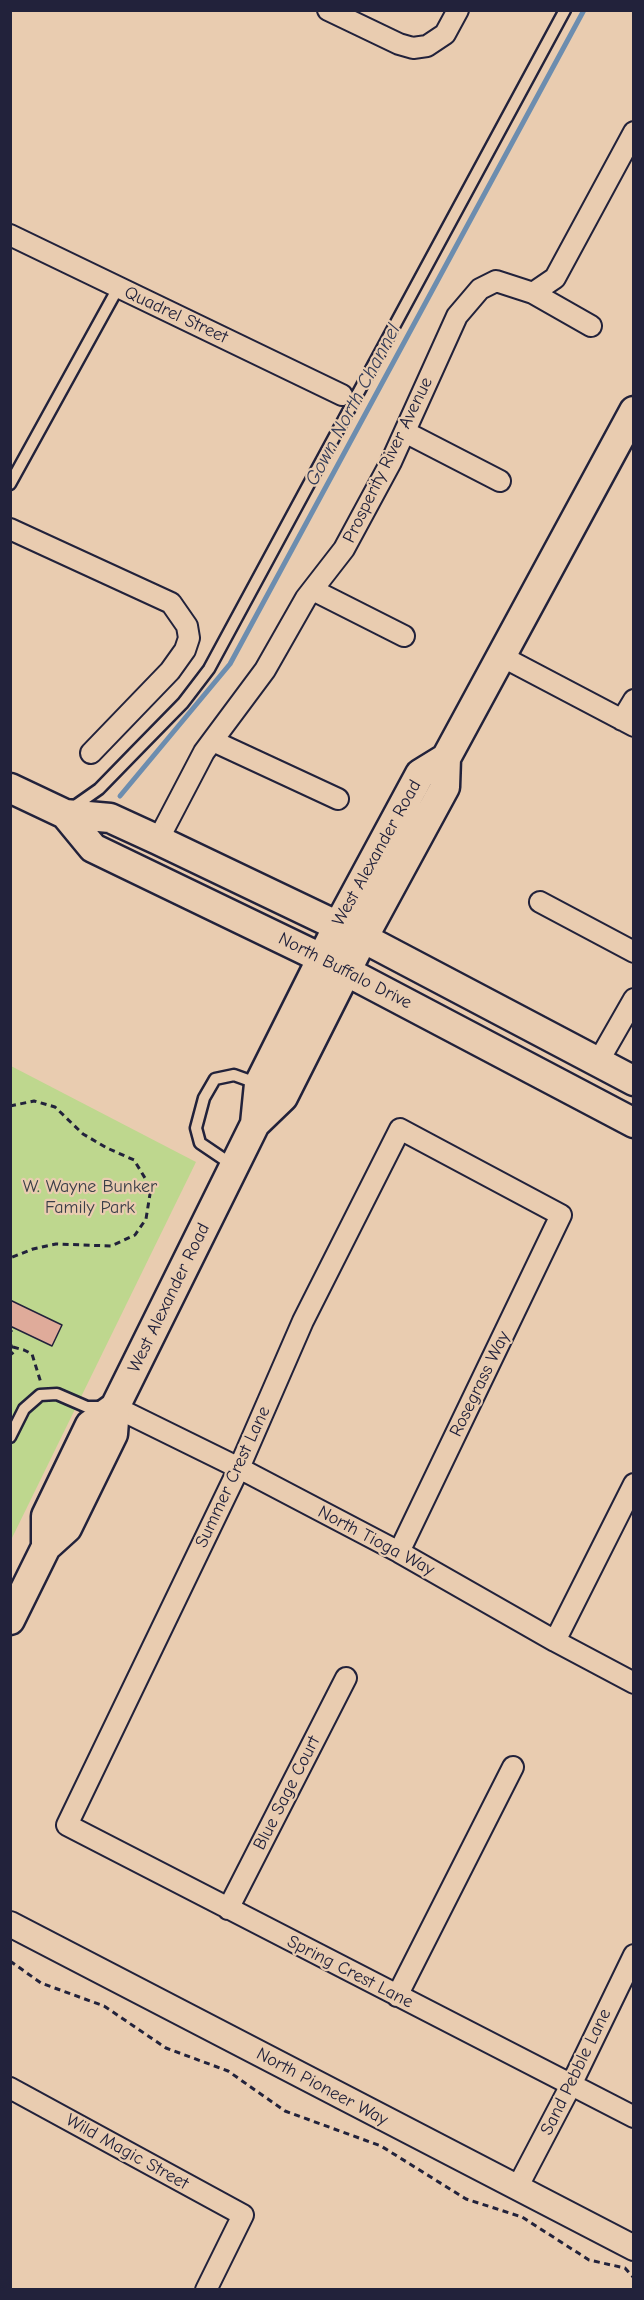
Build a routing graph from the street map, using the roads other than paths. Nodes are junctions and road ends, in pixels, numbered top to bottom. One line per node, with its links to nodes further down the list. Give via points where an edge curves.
1 (328, 10): 2 (street, via 413,48 427,46 445,34)
2 (458, 10)
3 (565, 10): 25 (lane, via 209,669 183,704 99,789)
4 (633, 132): 7 (street, via 555,278)
5 (10, 235): 6 (street, Quadrel Street)
6 (118, 288): 9 (street, Quadrel Street); 13 (lane)
7 (533, 293): 8 (street, Prosperity River Avenue); 11 (street, Prosperity River Avenue, via 496,281 480,288 457,316)
8 (591, 326)
9 (342, 395)
10 (633, 411): 17 (main road, West Alexander Road)
11 (405, 432): 12 (street); 15 (street, Prosperity River Avenue, via 344,549)
12 (500, 481)
13 (10, 484)
14 (10, 529): 21 (street, via 171,603 187,626 185,650 170,671)
15 (313, 590): 16 (street); 20 (street, Prosperity River Avenue, via 265,670)
16 (404, 636)
17 (501, 656): 19 (street); 22 (main road, West Alexander Road)
18 (633, 700): 19 (street)
19 (628, 723)
20 (213, 741): 24 (street); 26 (street, Prosperity River Avenue)
21 (92, 753)
22 (446, 758): 28 (main road, West Alexander Road, via 420,774); 29 (main road, West Alexander Road, via 445,787)
23 (10, 788): 25 (main road, North Buffalo Drive)
24 (338, 800)
25 (65, 814): 26 (main road, North Buffalo Drive, via 110,818); 31 (main road, North Buffalo Drive, via 93,848)
26 (158, 840): 28 (main road, North Buffalo Drive)
27 (540, 902): 30 (street)
28 (338, 926): 29 (main road, North Buffalo Drive); 31 (main road, West Alexander Road)
29 (363, 938): 32 (main road, West Alexander Road); 34 (main road, North Buffalo Drive)
30 (633, 952)
31 (321, 958): 32 (main road, North Buffalo Drive); 36 (main road, West Alexander Road)
32 (346, 971): 37 (main road, North Buffalo Drive); 38 (main road, West Alexander Road, via 283,1097)
33 (633, 999): 34 (street)
34 (598, 1062): 35 (main road, North Buffalo Drive)
35 (633, 1081)
36 (259, 1084): 38 (main road, West Alexander Road); 39 (lane, via 234,1075 215,1079 204,1098 196,1128 200,1143)
37 (633, 1123)
38 (255, 1124): 39 (main road, West Alexander Road)
39 (235, 1166): 41 (main road, West Alexander Road)
40 (561, 1215): 43 (street, Summer Crest Lane, via 400,1129 303,1321); 45 (street, Rosegrass Way)
41 (115, 1407): 42 (lane, via 87,1407 57,1394 40,1395 24,1409); 43 (street, North Tioga Way); 46 (main road, West Alexander Road, via 90,1425 46,1516 46,1547)
42 (10, 1437)
43 (239, 1468): 45 (street, North Tioga Way); 51 (street, Summer Crest Lane)
44 (633, 1484): 47 (street)
45 (399, 1552): 47 (street, North Tioga Way)
46 (10, 1620)
47 (555, 1641): 49 (street, North Tioga Way)
48 (346, 1678): 52 (street, Blue Sage Court)
49 (633, 1683)
50 (513, 1767): 55 (street)
51 (67, 1826): 52 (street, Spring Crest Lane)
52 (228, 1909): 55 (street, Spring Crest Lane)
53 (10, 1924): 59 (street, North Pioneer Way)
54 (633, 1955): 56 (street, Sand Pebble Lane)
55 (398, 1996): 56 (street, Spring Crest Lane)
56 (571, 2085): 58 (street, Spring Crest Lane); 59 (street, Sand Pebble Lane)
57 (10, 2088): 61 (street, Wild Magic Street, via 243,2215)
58 (633, 2117)
59 (517, 2188): 60 (street, North Pioneer Way)
60 (633, 2248)
61 (206, 2289)

